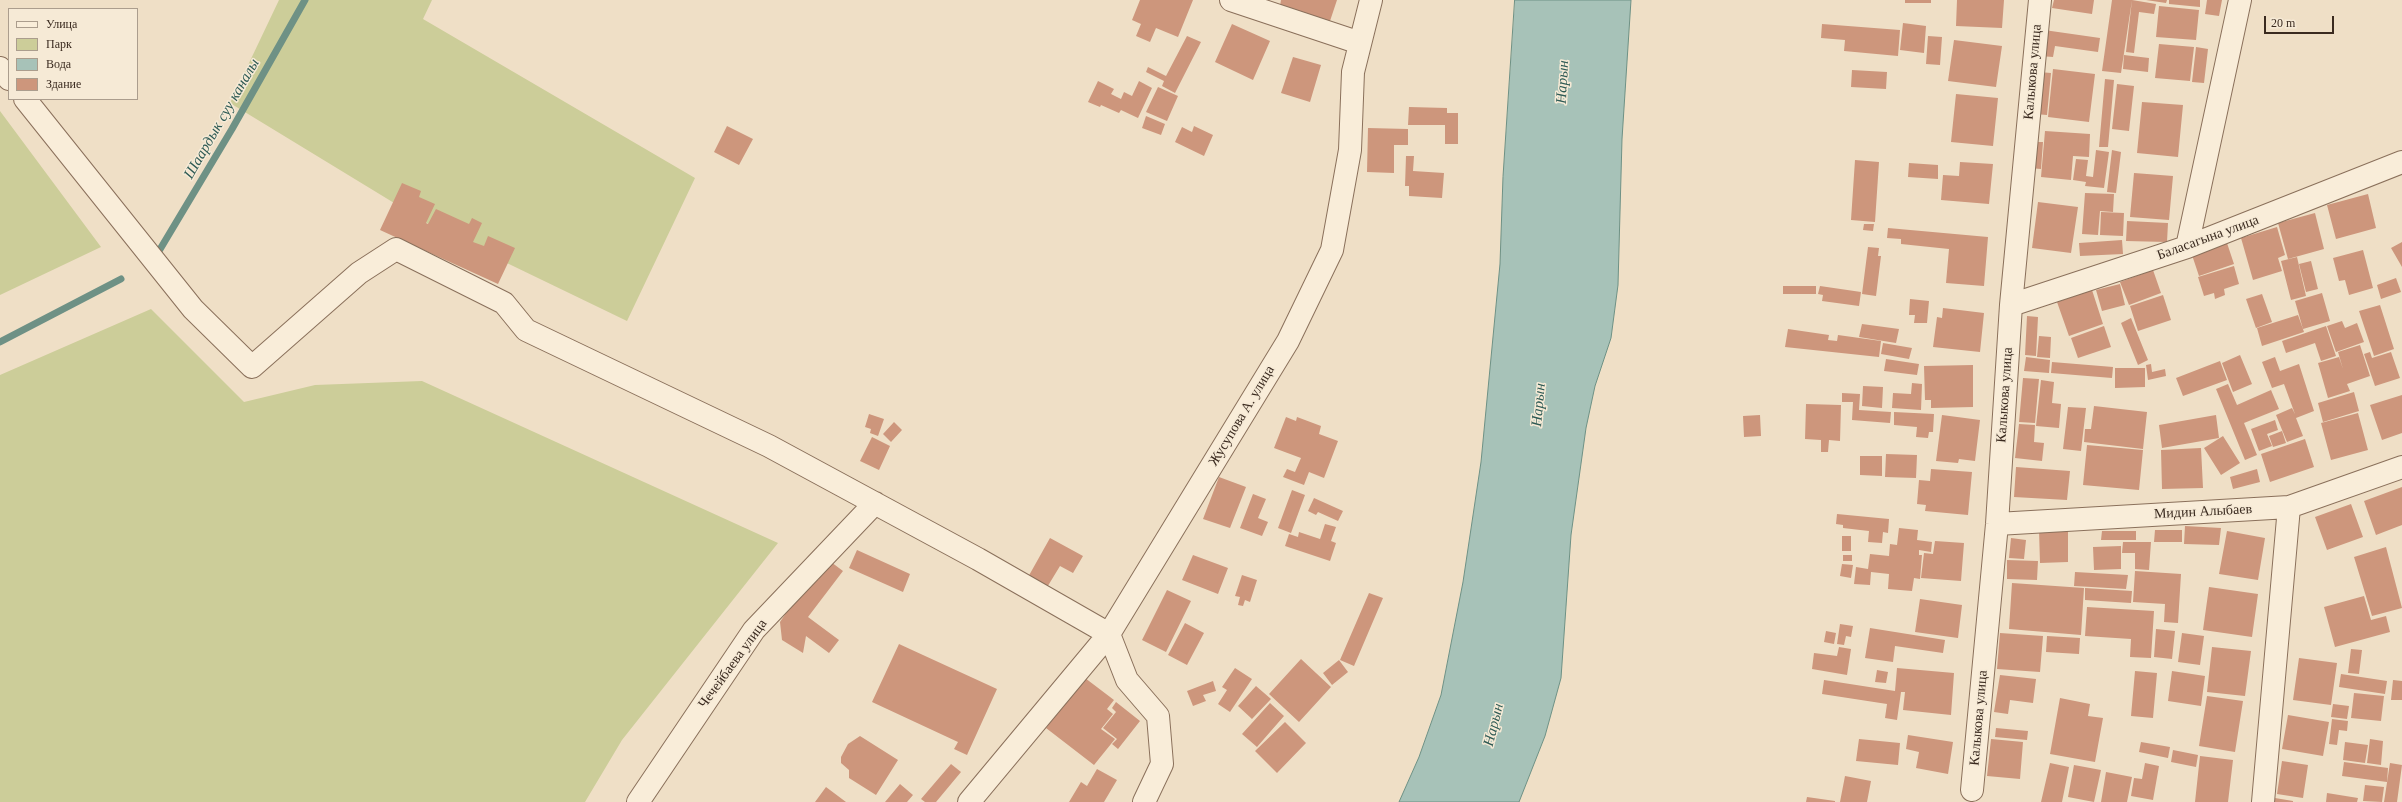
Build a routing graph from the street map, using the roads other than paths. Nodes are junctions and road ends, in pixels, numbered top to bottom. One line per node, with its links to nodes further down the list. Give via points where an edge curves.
1 (1231, 0): 5 (street)
2 (1371, 0): 5 (street, Жусупова А. улица)
3 (2040, 0): 11 (street, Калыкова улица)
4 (2240, 0): 10 (street)
5 (1360, 42): 16 (street, Жусупова А. улица, via 1353,72 1350,150 1332,250 1288,341)
6 (0, 68): 7 (street)
7 (8, 78)
8 (26, 100): 13 (street, via 193,309 252,367 359,273 396,250 504,303 526,330 769,446)
9 (2402, 162): 10 (street, Баласагына улица)
10 (2187, 247): 11 (street, Баласагына улица)
11 (2011, 305): 15 (street, Калыкова улица)
12 (2402, 467): 14 (street, Мидин Алыбаев)
13 (875, 503): 16 (street, via 978,558); 18 (street, Чечейбаева улица, via 754,630)
14 (2289, 507): 15 (street, Мидин Алыбаев); 21 (street)
15 (1997, 524): 17 (street, Калыкова улица)
16 (1109, 634): 19 (street, Жусупова А. улица); 20 (street, via 1127,680 1158,716 1162,764)
17 (1972, 790)
18 (638, 802)
19 (969, 802)
20 (1144, 802)
21 (2263, 802)

